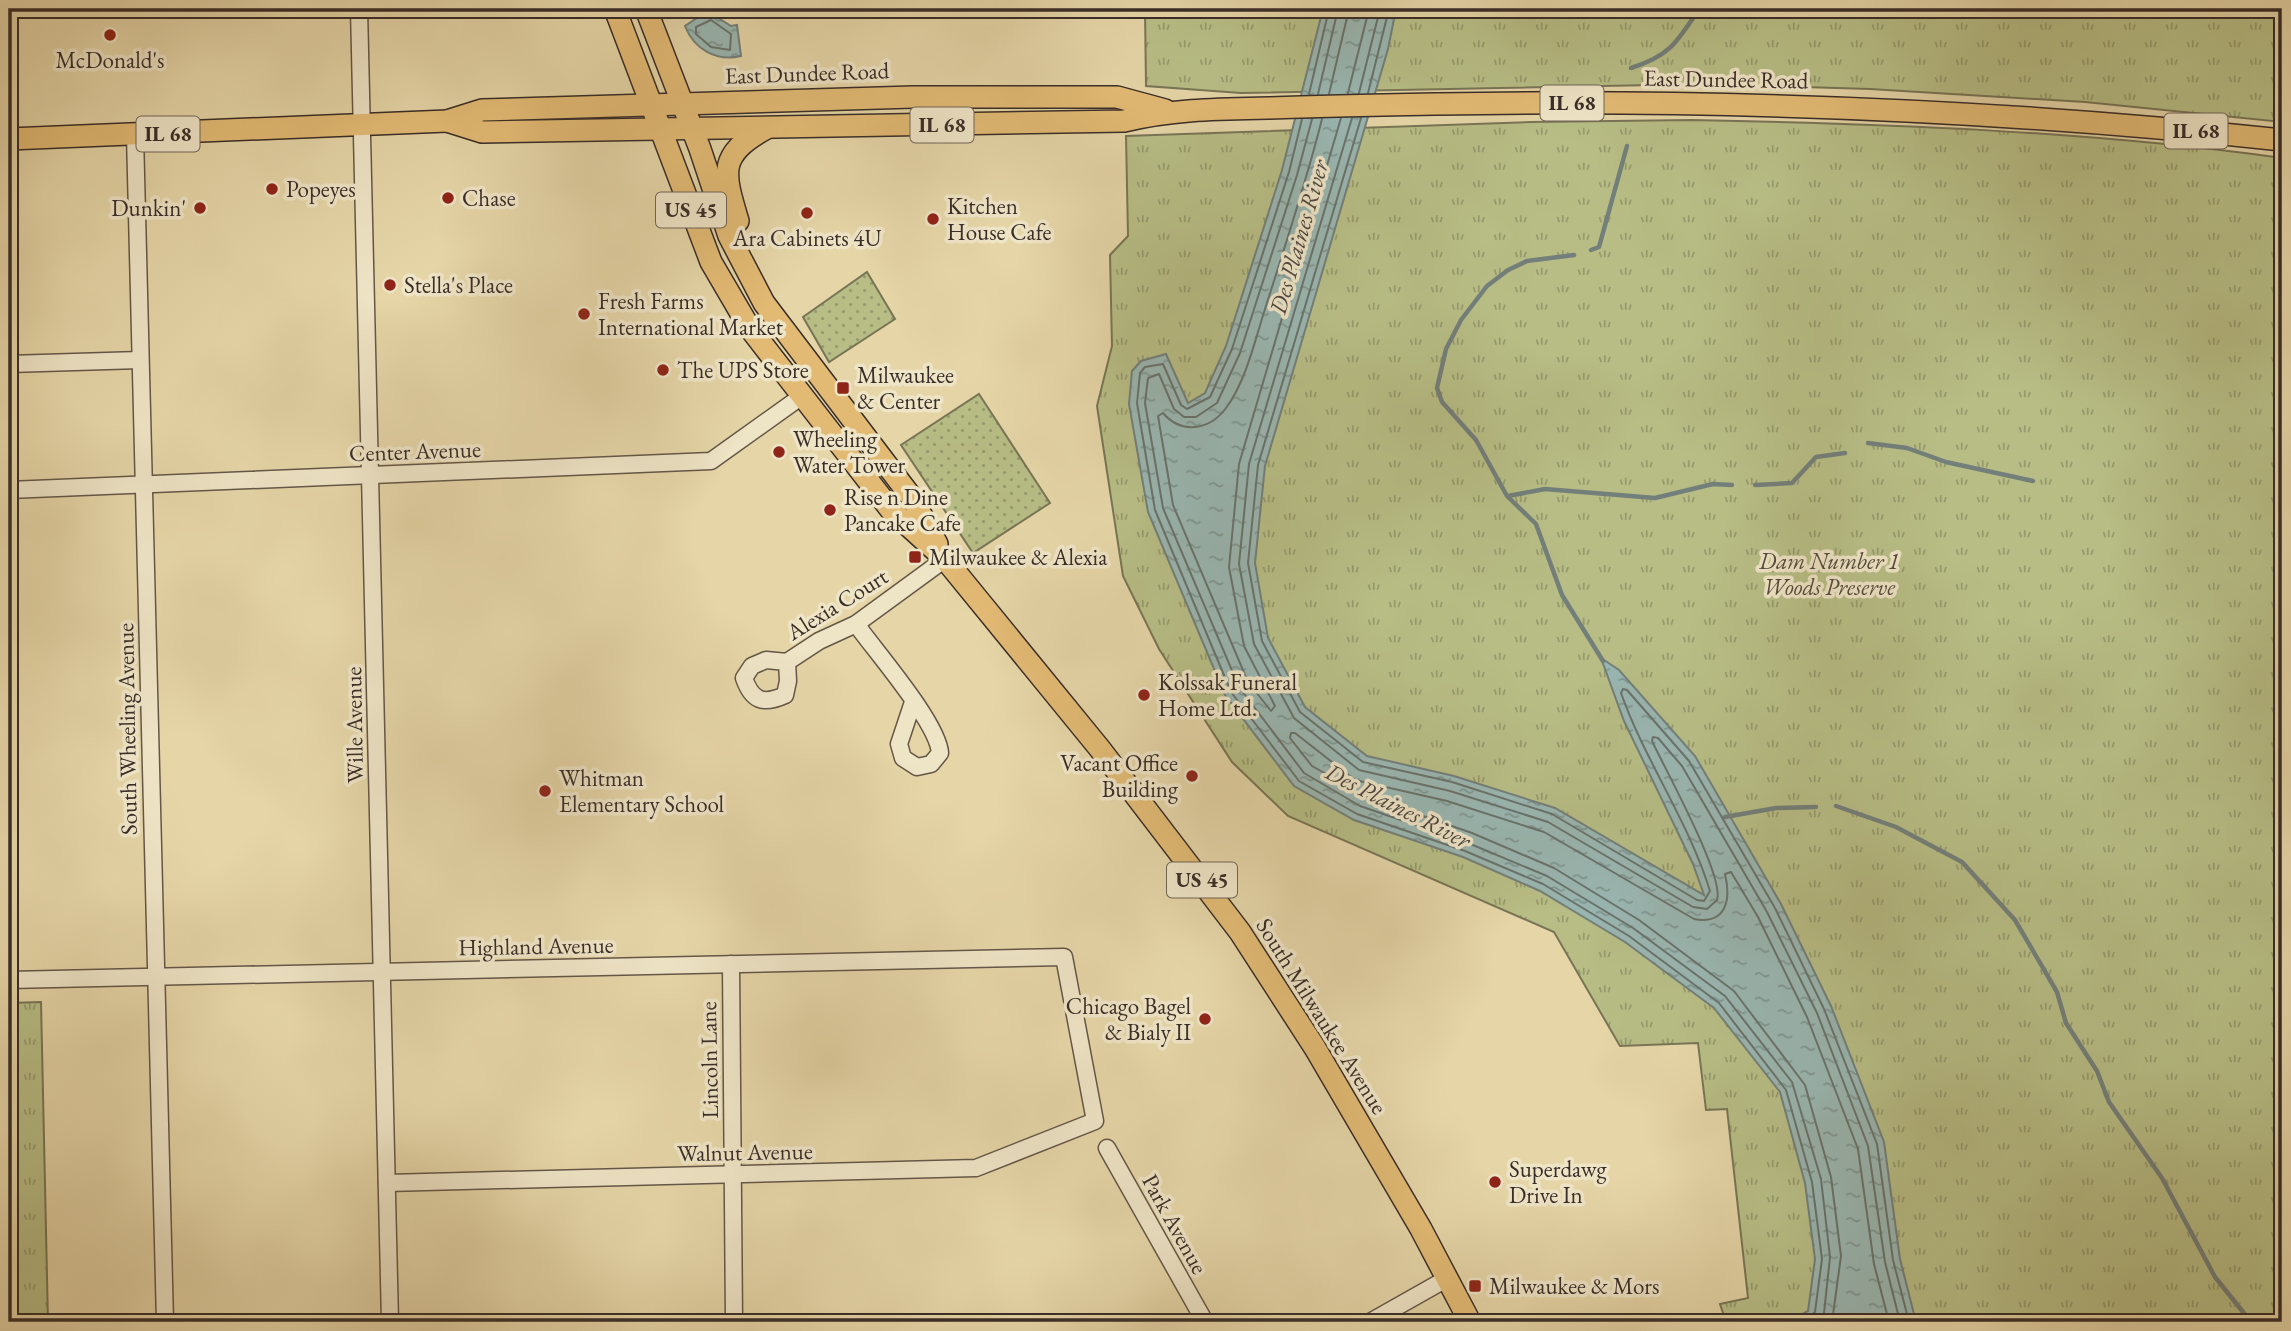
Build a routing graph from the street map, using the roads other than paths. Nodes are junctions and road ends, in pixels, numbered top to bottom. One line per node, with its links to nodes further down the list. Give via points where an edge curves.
1 (359, 9): 8 (street, Wille Avenue)
2 (615, 9): 4 (main road, US 45)
3 (646, 9): 5 (main road, US 45)
4 (650, 104): 5 (main road, East Dundee Road / IL 68); 7 (main road, East Dundee Road / IL 68, via 482,110); 11 (main road, South Milwaukee Avenue / US 45)
5 (682, 104): 6 (main road, East Dundee Road / IL 68, via 1117,97); 9 (main road, South Milwaukee Avenue / US 45)
6 (1168, 111): 10 (main road, East Dundee Road / IL 68, via 1124,121); 14 (main road, East Dundee Road / IL 68, via 1762,104 2110,122)
7 (447, 121): 8 (main road, East Dundee Road / IL 68); 11 (main road, East Dundee Road / IL 68, via 482,132)
8 (362, 126): 12 (main road, East Dundee Road / IL 68); 19 (street, Wille Avenue)
9 (692, 129): 10 (main road, East Dundee Road / IL 68); 11 (main road, East Dundee Road / IL 68); 15 (main road, South Milwaukee Avenue / US 45, via 729,236)
10 (766, 129): 15 (main road, via 736,149 726,175)
11 (659, 130): 18 (main road, South Milwaukee Avenue / US 45, via 711,262 749,327)
12 (135, 135): 13 (main road, East Dundee Road / IL 68); 16 (street, South Wheeling Avenue)
13 (9, 139)
14 (2282, 140)
15 (764, 303): 22 (main road, South Milwaukee Avenue / US 45, via 912,498)
16 (140, 360): 17 (street); 20 (street, South Wheeling Avenue)
17 (9, 364)
18 (802, 396): 19 (street, Center Avenue, via 711,461); 22 (main road, South Milwaukee Avenue / US 45, via 891,510)
19 (370, 475): 20 (street, Center Avenue); 27 (street, Wille Avenue)
20 (144, 486): 21 (street, Center Avenue); 28 (street, South Wheeling Avenue)
21 (9, 490)
22 (944, 559): 23 (street, Alexia Court); 34 (main road, South Milwaukee Avenue / US 45, via 1100,749 1240,932 1315,1048)
23 (856, 624): 24 (street, Alexia Court); 25 (street)
24 (787, 662)
25 (913, 702): 25 (street, via 939,740 940,753 931,764 917,767 903,758 899,744)
26 (731, 964): 27 (street, Highland Avenue); 30 (street, Highland Avenue, via 1064,957); 32 (street, Lincoln Lane)
27 (382, 972): 28 (street, Highland Avenue); 33 (street, Wille Avenue)
28 (156, 976): 29 (street, Highland Avenue); 35 (street, South Wheeling Avenue)
29 (9, 980)
30 (1095, 1121): 32 (street, Walnut Avenue, via 976,1168)
31 (1107, 1148): 38 (street, Park Avenue)
32 (734, 1175): 33 (street, Walnut Avenue); 37 (street, Lincoln Lane)
33 (387, 1183): 36 (street, Wille Avenue)
34 (1448, 1278): 39 (street); 40 (main road, South Milwaukee Avenue / US 45)
35 (165, 1322)
36 (390, 1322)
37 (734, 1322)
38 (1205, 1322)
39 (1370, 1322)
40 (1470, 1322)

